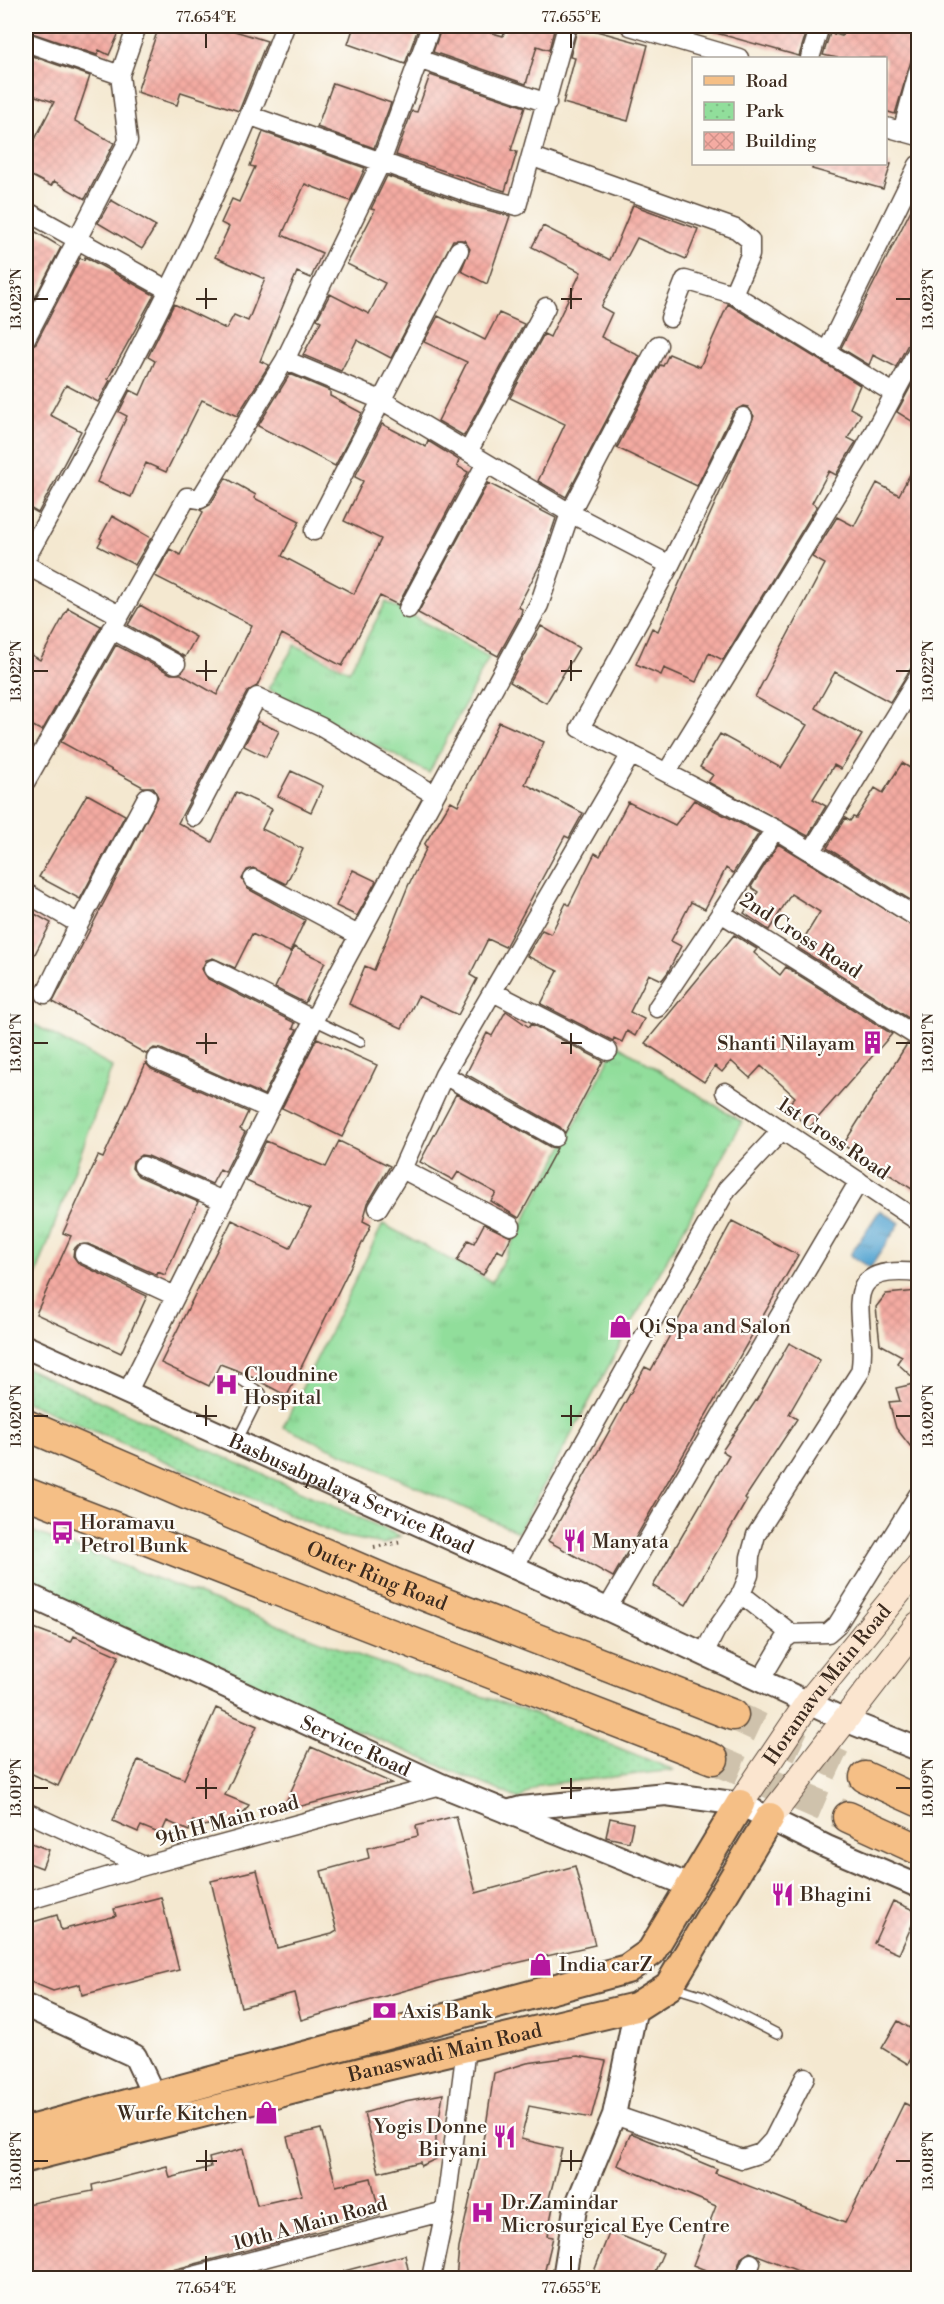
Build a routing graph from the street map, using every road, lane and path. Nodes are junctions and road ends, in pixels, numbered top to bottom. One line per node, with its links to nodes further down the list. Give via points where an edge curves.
1 (137, 26): 13 (street)
2 (285, 26): 15 (street)
3 (431, 26): 11 (street)
4 (567, 26): 14 (street)
5 (630, 26): 7 (street)
6 (820, 26): 10 (street)
7 (689, 34): 9 (street)
8 (26, 42): 13 (street)
9 (737, 57)
10 (810, 57)
11 (418, 59): 14 (street); 18 (street)
12 (918, 72): 16 (street)
13 (120, 75): 21 (street, via 128,141)
14 (547, 103): 17 (street)
15 (251, 116): 18 (street); 23 (street)
16 (902, 132)
17 (533, 157): 18 (street, via 517,206); 24 (street, via 736,229 750,240 750,255)
18 (381, 162): 31 (street)
19 (918, 165): 30 (street)
20 (26, 211): 21 (street)
21 (78, 238): 23 (street); 27 (street)
22 (459, 250): 33 (street)
23 (168, 290): 39 (street, via 100,425)
24 (734, 294): 26 (street, via 685,280); 30 (street)
25 (546, 307): 35 (street)
26 (670, 318)
27 (26, 338)
28 (658, 345): 37 (street)
29 (918, 350): 32 (street)
30 (827, 351): 32 (street)
31 (285, 360): 33 (street); 43 (street, via 200,498 187,497)
32 (895, 394): 47 (street)
33 (382, 401): 35 (street); 38 (street)
34 (743, 417): 41 (street)
35 (468, 452): 36 (street)
36 (486, 463): 37 (street); 42 (street)
37 (570, 513): 41 (street); 49 (street, via 539,605)
38 (314, 531)
39 (26, 558)
40 (26, 565): 43 (street)
41 (670, 565): 46 (street, via 580,728)
42 (408, 609)
43 (115, 622): 44 (street); 48 (street)
44 (176, 663)
45 (918, 678): 53 (street)
46 (630, 754): 47 (street); 61 (street)
47 (667, 772): 52 (street)
48 (26, 781)
49 (435, 795): 51 (street, via 321,727 257,697); 59 (street)
50 (147, 797): 58 (street)
51 (194, 817)
52 (775, 829): 53 (street); 56 (street, 2nd Cross Road)
53 (811, 852): 57 (street)
54 (253, 879): 59 (street)
55 (26, 892): 58 (street)
56 (722, 913): 63 (street); 65 (street, 2nd Cross Road)
57 (918, 918)
58 (80, 924): 62 (street)
59 (358, 935): 64 (street)
60 (213, 969): 64 (street)
61 (493, 992): 67 (street); 69 (street)
62 (45, 994)
63 (657, 1008)
64 (314, 1020): 66 (lane); 71 (street)
65 (918, 1037)
66 (360, 1042)
67 (608, 1051)
68 (156, 1059): 71 (street)
69 (444, 1075): 73 (street); 75 (street)
70 (725, 1092): 72 (street, 1st Cross Road)
71 (269, 1109): 77 (street)
72 (782, 1130): 76 (street, 1st Cross Road); 94 (street, via 727,1189)
73 (555, 1137)
74 (143, 1166): 77 (street)
75 (402, 1169): 78 (street); 80 (street)
76 (859, 1181): 79 (street, 1st Cross Road); 97 (street)
77 (223, 1201): 83 (street)
78 (378, 1208)
79 (918, 1221)
80 (511, 1226)
81 (84, 1254): 83 (street)
82 (918, 1273): 96 (street, via 889,1272 863,1286 858,1299 863,1341 860,1372 756,1535 749,1575)
83 (175, 1296): 86 (street)
84 (26, 1347): 86 (street, Basbusabpalaya Service Road)
85 (240, 1379): 88 (lane, via 261,1393)
86 (127, 1393): 88 (street, Basbusabpalaya Service Road)
87 (26, 1425): 103 (highway, Outer Ring Road, via 395,1584)
88 (236, 1443): 91 (street, Basbusabpalaya Service Road)
89 (26, 1493): 106 (highway)
90 (918, 1496): 99 (street, via 837,1625 828,1633)
91 (440, 1535): 92 (path); 94 (street, Basbusabpalaya Service Road)
92 (363, 1548)
93 (918, 1568): 102 (main road, Horamavu Main Road)
94 (513, 1569): 97 (street, Basbusabpalaya Service Road)
95 (26, 1594): 108 (street, Service Road)
96 (741, 1594): 99 (street); 100 (street)
97 (607, 1609): 100 (street, Basbusabpalaya Service Road)
98 (918, 1625): 104 (main road, Horamavu Main Road)
99 (792, 1634): 101 (street)
100 (703, 1654): 101 (street, Basbusabpalaya Service Road)
101 (760, 1681): 102 (street, Basbusabpalaya Service Road)
102 (808, 1703): 104 (street, Basbusabpalaya Service Road); 110 (main road, Horamavu Main Road)
103 (733, 1715)
104 (844, 1720): 105 (street, Basbusabpalaya Service Road); 113 (main road, Horamavu Main Road)
105 (918, 1749)
106 (713, 1759)
107 (865, 1777): 109 (highway)
108 (441, 1785): 112 (street, Service Road); 116 (street, 9th H Main road)
109 (918, 1801)
110 (740, 1804): 112 (street, via 666,1794); 113 (street); 117 (main road, Banaswadi Main Road)
111 (26, 1812): 116 (street)
112 (507, 1812): 117 (street, Service Road)
113 (770, 1817): 118 (street, via 827,1847); 120 (main road, Banaswadi Main Road)
114 (848, 1817): 115 (highway)
115 (918, 1849)
116 (144, 1866): 119 (street, 9th H Main road)
117 (690, 1886): 126 (main road, Banaswadi Main Road, via 651,1952 627,1969)
118 (918, 1886)
119 (26, 1901)
120 (669, 1986): 122 (main road, Banaswadi Main Road); 123 (lane, via 703,1996)
121 (26, 2006): 126 (street, via 135,2056)
122 (636, 2007): 124 (main road, Banaswadi Main Road); 127 (street)
123 (777, 2034)
124 (466, 2048): 126 (main road, Banaswadi Main Road); 130 (street)
125 (806, 2077): 127 (street, via 773,2140 761,2152 742,2159)
126 (160, 2109): 128 (main road, Banaswadi Main Road); 129 (main road, Banaswadi Main Road)
127 (614, 2115): 133 (street, via 575,2209)
128 (26, 2131)
129 (26, 2158)
130 (445, 2211): 131 (street, 10th A Main Road); 132 (street)
131 (186, 2278)
132 (431, 2278)
133 (564, 2278)

